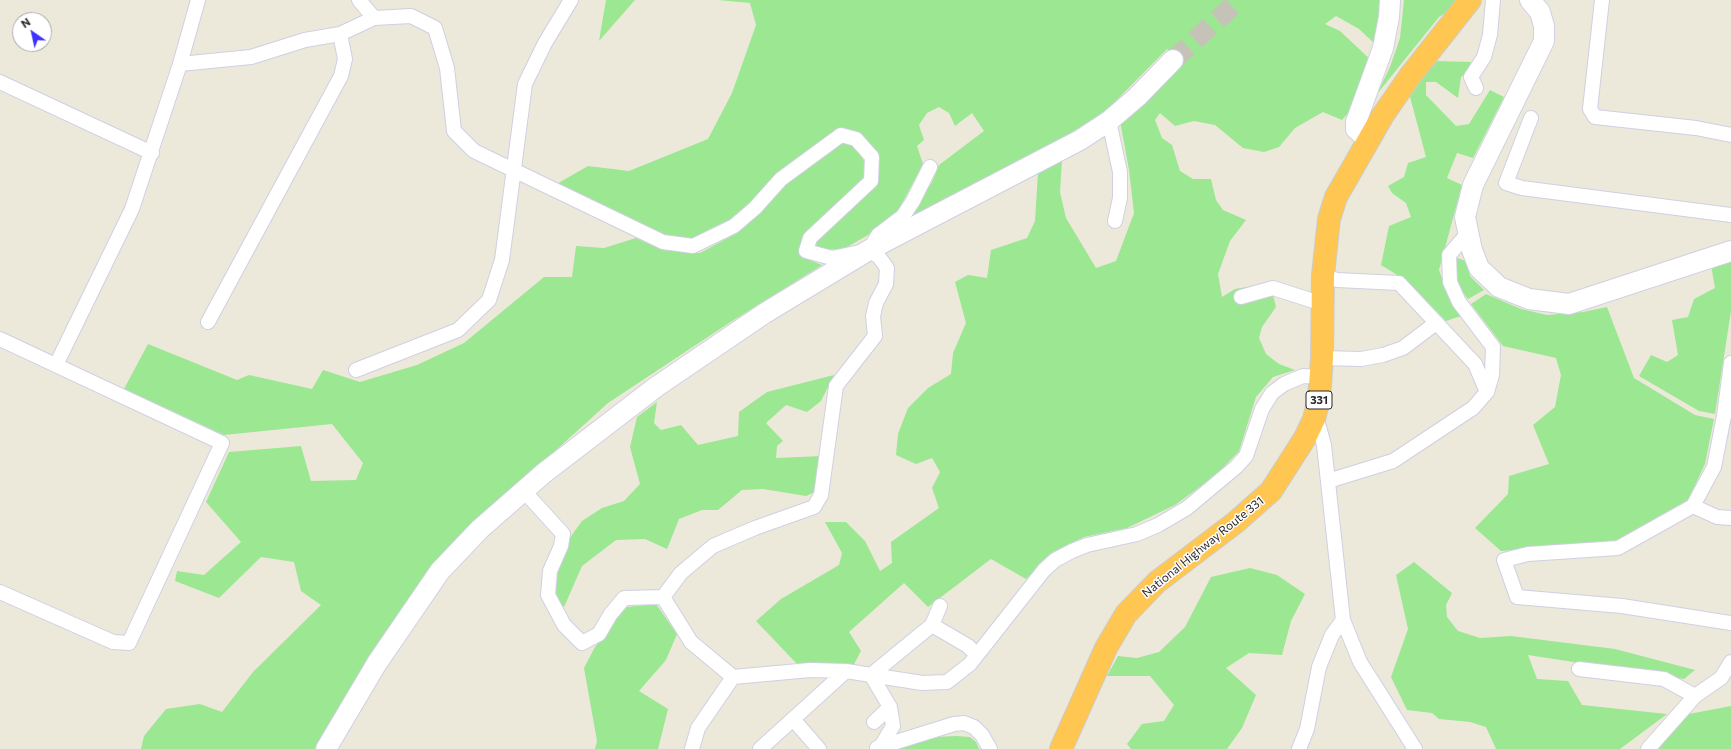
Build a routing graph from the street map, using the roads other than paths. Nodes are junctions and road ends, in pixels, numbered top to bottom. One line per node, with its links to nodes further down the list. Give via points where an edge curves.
1 (198, 0): 12 (street)
2 (359, 0): 9 (street)
3 (571, 0): 21 (street, via 545,42 525,84)
4 (1390, 0): 18 (street, via 1383,48 1356,122 1356,129)
5 (1470, 0): 18 (highway, National Highway Route 331 / 331, via 1410,76)
6 (1493, 0): 14 (street, via 1490,35 1484,58 1471,77)
7 (1530, 0): 24 (street, via 1540,12 1544,26 1544,41 1473,185 1465,217)
8 (1602, 0): 17 (street, via 1590,109 1595,117 1696,128)
9 (374, 18): 10 (street); 21 (street, via 411,16 435,28 447,68 454,131 474,151)
10 (340, 34): 12 (street, via 305,40 251,57); 30 (street, via 345,59 341,76)
11 (1173, 60): 16 (street)
12 (180, 64): 19 (street)
13 (0, 82): 19 (street)
14 (1476, 88)
15 (1531, 118): 22 (street, via 1506,183 1522,188)
16 (1109, 121): 23 (street, via 1120,172 1120,198); 25 (street, via 1080,140)
17 (1731, 135)
18 (1368, 140): 27 (highway, National Highway Route 331 / 331, via 1336,197 1329,219)
19 (152, 152): 34 (street, via 132,209)
20 (930, 167): 25 (street, via 903,216 878,235)
21 (513, 170): 25 (street, via 663,242 693,246 734,226 755,208 781,178 841,135 856,139 872,157 871,181 810,238 806,250 832,258); 36 (street, via 502,260 489,300 458,330)
22 (1731, 215)
23 (1115, 221)
24 (1468, 233): 26 (street, via 1479,268 1499,287 1529,299 1569,304); 37 (street, via 1449,255 1450,282 1459,302 1493,346 1492,375)
25 (869, 250): 40 (street, via 765,312 656,387); 44 (street, via 879,257 887,268 886,284 876,302 873,316 875,336 836,386 822,495 814,507 713,546 681,573)
26 (1731, 251)
27 (1323, 275): 29 (highway, National Highway Route 331 / 331); 31 (street, via 1337,280 1399,283)
28 (1241, 297): 29 (street, via 1273,288)
29 (1323, 304): 35 (highway, National Highway Route 331 / 331)
30 (208, 322)
31 (1436, 323): 35 (street, via 1403,348 1383,355); 37 (street, via 1475,364)
32 (0, 338): 34 (street)
33 (1731, 363): 41 (street, via 1714,467)
34 (56, 365): 43 (street, via 222,443 129,643 113,642)
35 (1322, 367): 38 (highway, National Highway Route 331 / 331); 49 (street, via 1284,384 1272,393 1262,409 1246,456 1187,508 1137,534 1087,545 1055,560 1044,570)
36 (356, 370)
37 (1487, 392): 39 (street, via 1473,408 1393,461)
38 (1314, 419): 39 (street, via 1324,445); 65 (highway, National Highway Route 331 / 331, via 1296,454 1271,491 1236,522 1157,582 1126,614 1106,648)
39 (1328, 480): 46 (street)
40 (524, 491): 44 (street, via 563,534 561,546 550,571 548,595 564,625 582,643 599,634 624,598); 60 (street, via 480,530 440,571 377,663)
41 (1693, 506): 42 (street, via 1717,517); 47 (street, via 1618,548 1528,554 1504,560 1517,597 1622,606)
42 (1731, 518)
43 (0, 592)
44 (663, 597): 54 (street, via 691,642)
45 (940, 606): 48 (street)
46 (1343, 620): 66 (street, via 1332,635 1319,667 1307,729); 67 (street, via 1360,662)
47 (1731, 623)
48 (932, 625): 49 (street, via 968,646); 53 (street)
49 (978, 655): 53 (street, via 947,682 922,683)
50 (1731, 662): 55 (street, via 1721,678)
51 (1579, 669): 55 (street, via 1664,679)
52 (846, 671): 53 (street); 54 (street, via 810,670); 57 (street)
53 (871, 675): 56 (street)
54 (734, 677): 61 (street, via 698,728)
55 (1695, 696): 68 (street)
56 (890, 707): 58 (street); 59 (street, via 893,726)
57 (793, 719): 62 (street); 63 (street)
58 (874, 722)
59 (878, 748): 64 (street, via 964,723 974,727 982,735)
60 (326, 749)
61 (692, 749)
62 (760, 749)
63 (819, 749)
64 (990, 749)
65 (1061, 749)
66 (1299, 749)
67 (1415, 749)
68 (1648, 749)

